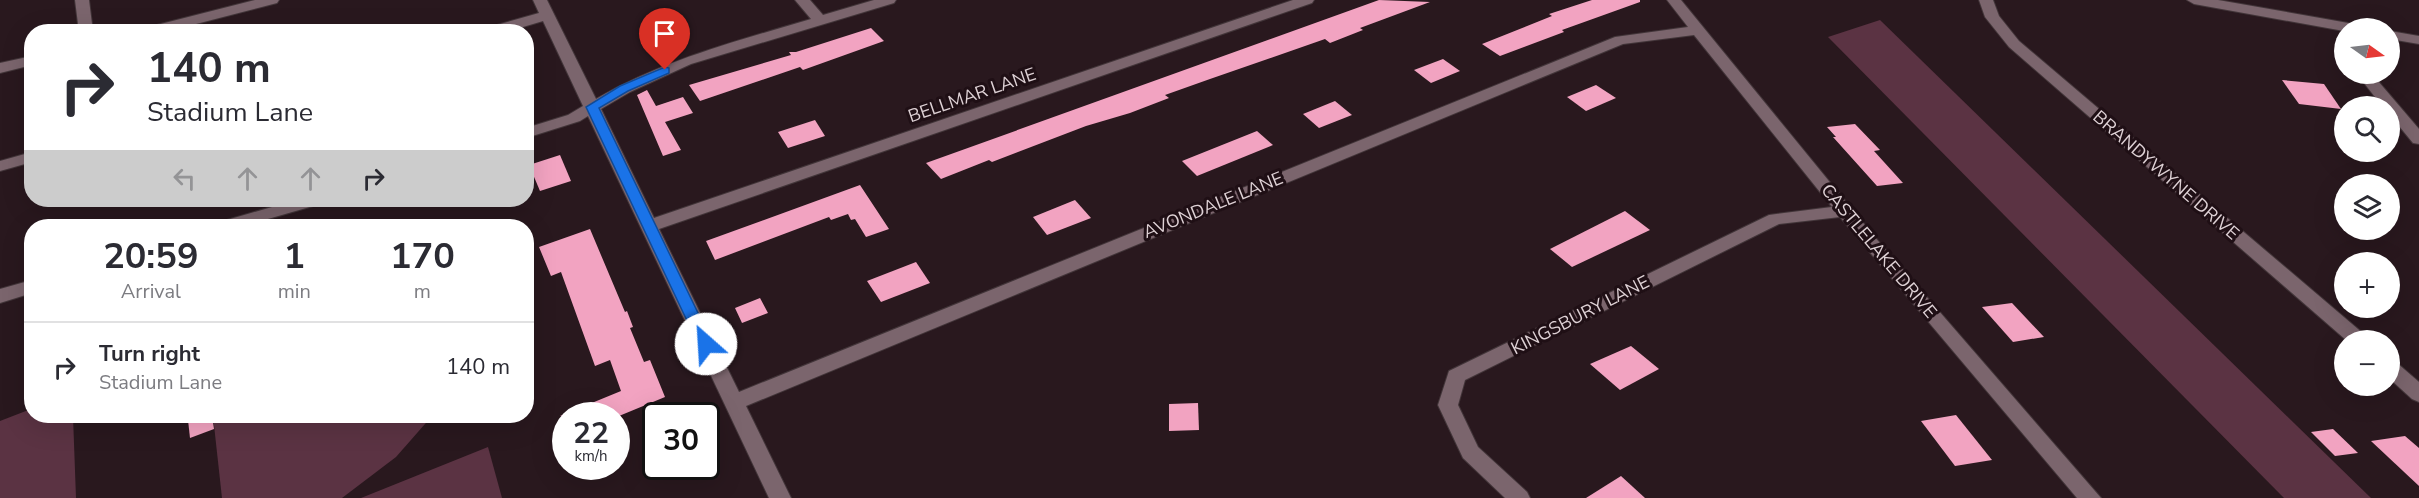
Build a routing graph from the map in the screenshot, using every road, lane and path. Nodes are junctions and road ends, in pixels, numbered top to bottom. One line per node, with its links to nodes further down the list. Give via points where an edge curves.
1 (82, 0): 11 (street)
2 (272, 0): 12 (street)
3 (802, 0): 10 (street)
4 (889, 0): 10 (street)
5 (1307, 0): 29 (street, BELLMAR LANE)
6 (1674, 0): 15 (street, CASTLELAKE DRIVE)
7 (1986, 0): 32 (street, BRANDYWYNE DRIVE, via 1992,17 2014,44)
8 (2194, 0): 14 (street)
9 (544, 7): 13 (street); 21 (street)
10 (821, 22): 21 (street, via 686,61)
11 (85, 24)
12 (178, 24)
13 (506, 24)
14 (2334, 26)
15 (1698, 30): 27 (street, CASTLELAKE DRIVE); 35 (street, AVONDALE LANE, via 1620,40)
16 (2400, 37): 17 (street)
17 (2419, 40)
18 (24, 62): 19 (street)
19 (0, 68)
20 (2373, 84): 23 (street)
21 (592, 107): 22 (street, via 574,118); 29 (street)
22 (534, 130)
23 (2419, 139)
24 (24, 160): 25 (street)
25 (0, 166)
26 (290, 207): 28 (street)
27 (1844, 211): 37 (street, KINGSBURY LANE, via 1775,219 1456,376 1448,405 1470,452); 38 (street, CASTLELAKE DRIVE)
28 (250, 219)
29 (650, 226): 35 (street)
30 (24, 288): 31 (street)
31 (0, 296)
32 (2346, 330)
33 (2400, 376): 34 (street)
34 (2416, 388)
35 (734, 402): 36 (street)
36 (780, 498)
37 (1519, 498)
38 (2090, 498)

